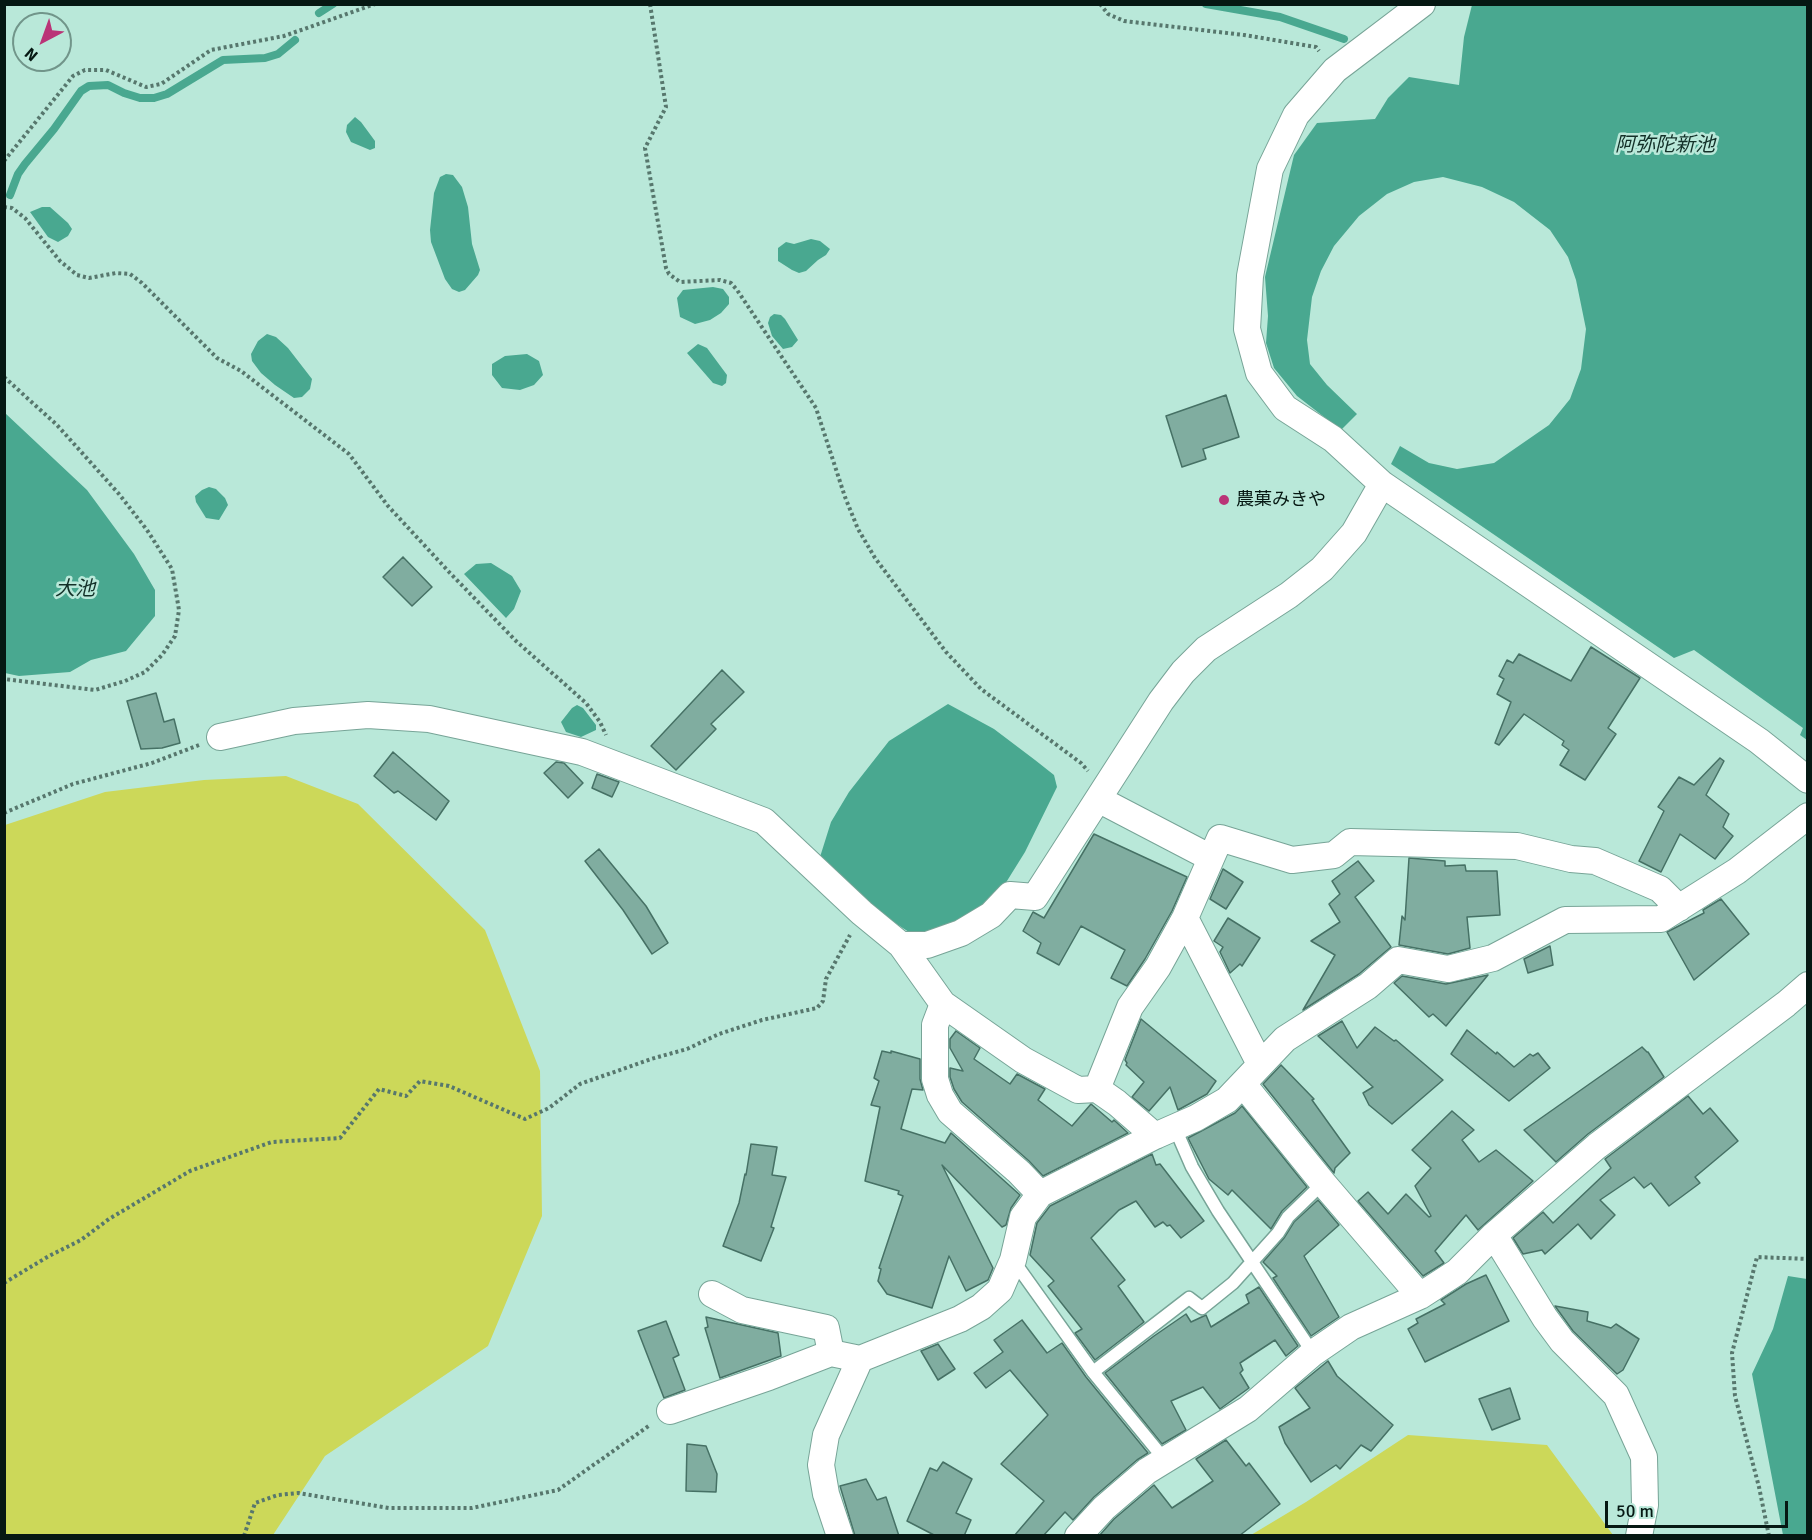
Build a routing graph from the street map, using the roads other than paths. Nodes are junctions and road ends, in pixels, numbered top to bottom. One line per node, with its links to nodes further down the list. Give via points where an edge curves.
1 (1422, 4): 2 (street, via 1335,70 1296,115 1270,169 1250,276 1247,329 1259,373 1285,408 1333,439)
2 (1382, 484): 4 (street, via 1759,741); 5 (street, via 1354,533 1322,569 1206,649 1183,672)
3 (220, 737): 10 (street, via 294,721 368,715 429,719 582,752 764,821)
4 (1808, 780)
5 (1098, 799): 7 (street); 10 (street, via 1035,897 1010,895 991,915 961,933 927,945)
6 (1808, 816): 8 (street, via 1737,871)
7 (1211, 858): 8 (street, via 1220,838 1292,860 1334,855 1350,842 1517,846 1571,860 1595,861 1660,889); 9 (street)
8 (1679, 908): 13 (street, via 1661,919 1565,920 1493,958 1448,969 1398,960 1368,986 1285,1039)
9 (1185, 918): 13 (street); 15 (street, via 1130,1007)
10 (901, 945): 12 (street)
11 (1808, 985): 19 (street, via 1597,1146)
12 (943, 1004): 15 (street, via 1054,1078 1078,1090); 18 (street, via 934,1025 935,1078 940,1095 950,1112)
13 (1260, 1064): 14 (street)
14 (1243, 1084): 16 (street, via 1227,1100); 17 (street)
15 (1097, 1089): 16 (street)
16 (1165, 1132): 18 (street); 21 (lane, via 1192,1167)
17 (1323, 1183): 21 (lane, via 1288,1217); 23 (street)
18 (1040, 1194): 20 (street, via 1023,1216)
19 (1494, 1235): 23 (street, via 1457,1272); 32 (street, via 1562,1341 1616,1395 1644,1457 1645,1505)
20 (1013, 1260): 26 (street, via 1000,1290 981,1307); 27 (lane)
21 (1252, 1263): 25 (lane); 27 (lane, via 1202,1308 1189,1298)
22 (712, 1294): 24 (street, via 742,1310 826,1328)
23 (1420, 1296): 25 (street, via 1351,1327)
24 (831, 1353): 26 (street); 28 (street)
25 (1313, 1353): 29 (street, via 1248,1409)
26 (860, 1359): 30 (street, via 826,1435 821,1465)
27 (1093, 1372): 29 (lane)
28 (670, 1411)
29 (1165, 1460): 31 (street, via 1104,1508)
30 (840, 1536)
31 (1078, 1536)
32 (1639, 1536)

